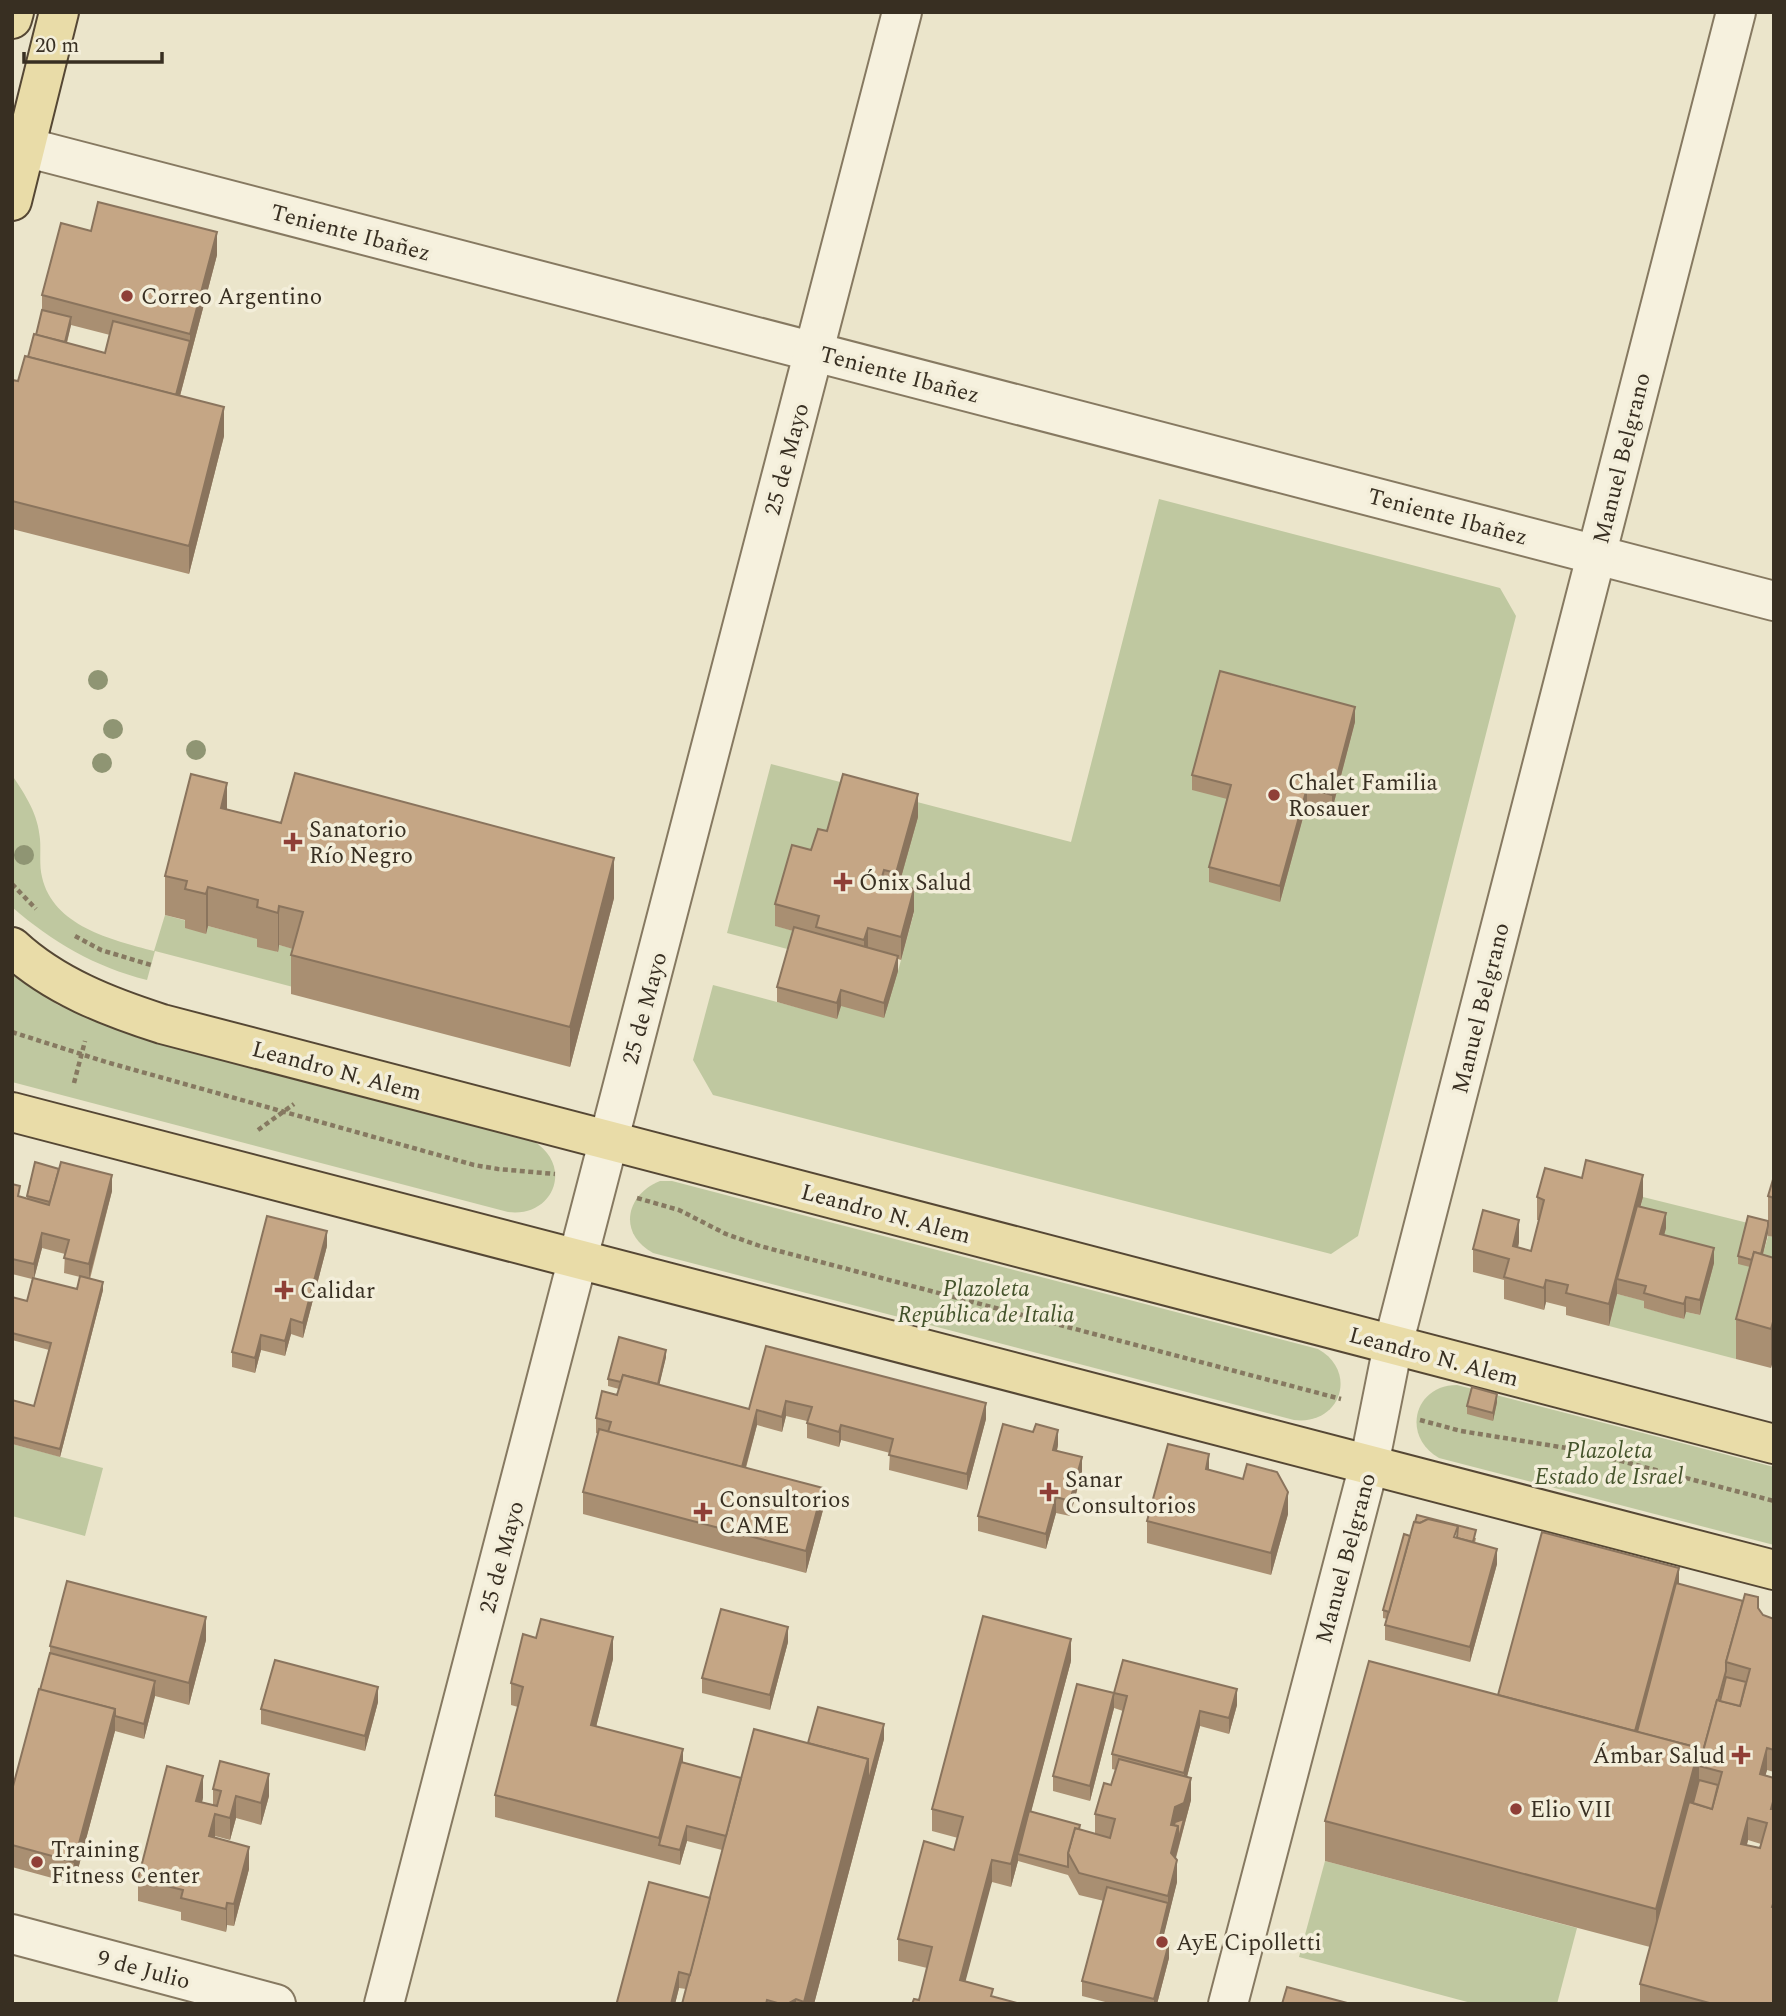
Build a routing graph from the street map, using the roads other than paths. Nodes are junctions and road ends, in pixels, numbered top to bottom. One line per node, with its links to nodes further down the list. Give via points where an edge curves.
1 (14, 12): 5 (main road)
2 (59, 12): 6 (main road)
3 (902, 12): 8 (street, 25 de Mayo)
4 (1736, 12): 9 (street, Manuel Belgrano)
5 (12, 19)
6 (26, 148): 7 (main road); 8 (street, Teniente Ibañez)
7 (12, 201)
8 (814, 352): 9 (street, Teniente Ibañez); 13 (street, 25 de Mayo)
9 (1597, 555): 10 (street, Teniente Ibañez); 15 (street, Manuel Belgrano)
10 (1774, 601)
11 (12, 947): 13 (main road, Leandro N. Alem, via 60,981 123,1012)
12 (12, 1112): 14 (main road)
13 (610, 1141): 14 (street, 25 de Mayo); 15 (main road, Leandro N. Alem)
14 (579, 1259): 17 (main road); 21 (street, 25 de Mayo)
15 (1393, 1345): 16 (main road, Leandro N. Alem); 17 (street, Manuel Belgrano)
16 (1774, 1444)
17 (1370, 1465): 18 (main road); 22 (street, Manuel Belgrano)
18 (1774, 1570)
19 (12, 1934): 20 (street, 9 de Julio)
20 (276, 2004)
21 (384, 2004)
22 (1228, 2004)

